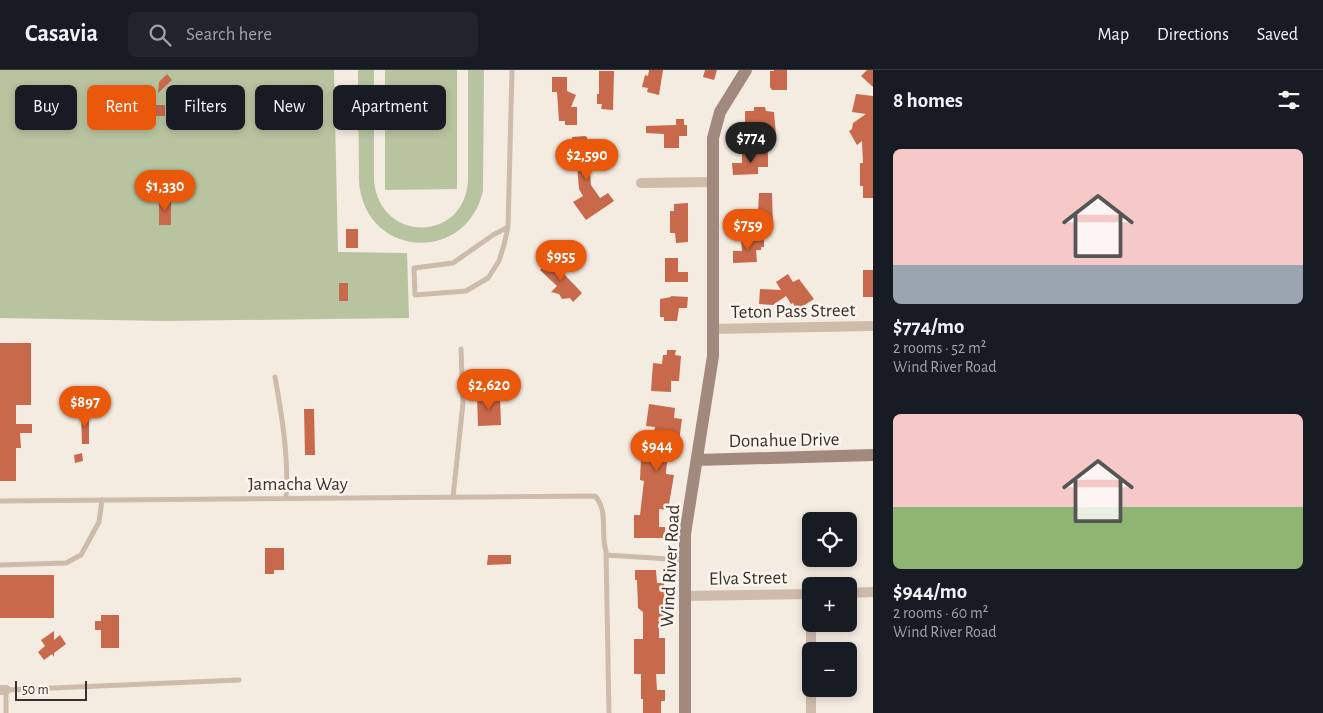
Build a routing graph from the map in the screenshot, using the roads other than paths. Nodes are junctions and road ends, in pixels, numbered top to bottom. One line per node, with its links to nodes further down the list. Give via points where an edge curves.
1 (512, 70): 5 (lane)
2 (746, 70): 3 (street, Wind River Road, via 720,112 713,138)
3 (713, 182): 4 (street); 7 (street, Wind River Road)
4 (641, 183)
5 (508, 227): 5 (lane, via 499,261 488,278 466,291 415,295 414,268 453,263)
6 (873, 326): 7 (street, Teton Pass Street)
7 (713, 329): 11 (street, Wind River Road, via 713,356)
8 (461, 349): 12 (lane, via 463,403)
9 (275, 377): 13 (lane, via 288,481)
10 (873, 455): 11 (street, Donahue Drive)
11 (697, 460): 17 (street, Wind River Road)
12 (453, 497): 13 (lane, Jamacha Way); 16 (lane, Jamacha Way, via 595,496 603,513)
13 (286, 498): 14 (lane, Jamacha Way)
14 (102, 500): 15 (lane, Jamacha Way); 18 (lane, via 99,522 81,555 66,563)
15 (0, 501)
16 (606, 555): 17 (lane); 27 (lane)
17 (685, 560): 22 (street, Wind River Road)
18 (0, 565)
19 (873, 592): 20 (street)
20 (857, 593)
21 (802, 594): 22 (street, Elva Street)
22 (685, 596): 28 (street, Wind River Road)
23 (239, 680): 24 (lane)
24 (3, 690): 26 (lane)
25 (811, 697): 29 (street)
26 (6, 713)
27 (609, 713)
28 (685, 713)
29 (811, 713)

